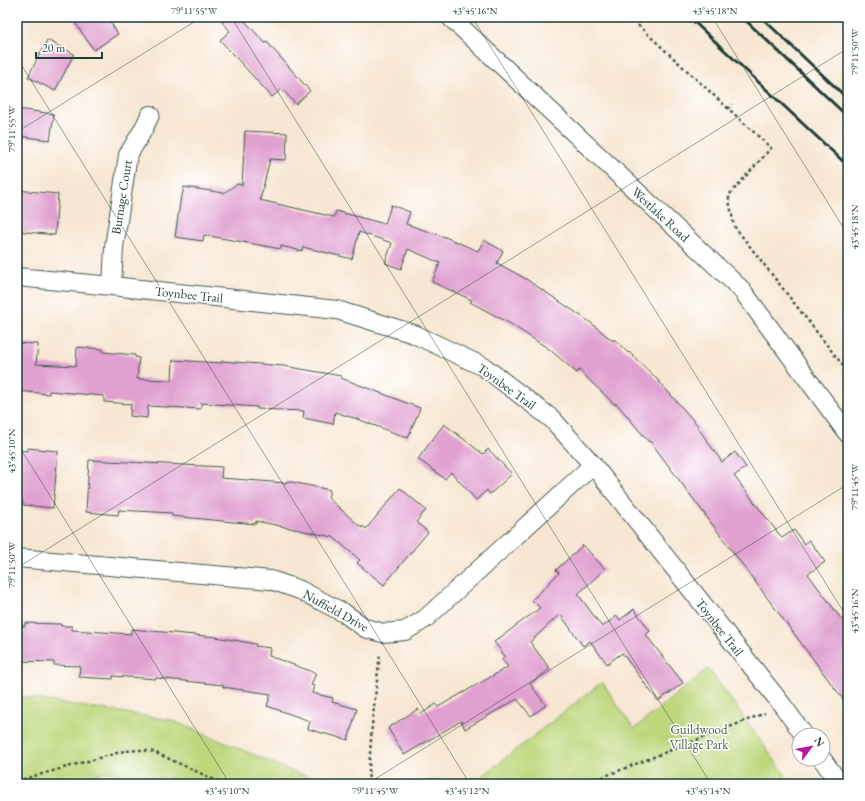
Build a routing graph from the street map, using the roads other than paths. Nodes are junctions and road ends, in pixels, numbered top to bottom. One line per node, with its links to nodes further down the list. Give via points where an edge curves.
1 (450, 17): 5 (street, Westlake Road, via 741,289)
2 (150, 115): 4 (street, Burnage Court, via 128,155 114,247)
3 (17, 277): 4 (street, Toynbee Trail)
4 (112, 286): 6 (street, Toynbee Trail, via 337,310 414,334 484,367 552,419)
5 (848, 434)
6 (593, 465): 7 (street, Nuffield Drive, via 425,619 405,631 383,633 365,628 344,613 300,590 271,580); 8 (street, Toynbee Trail)
7 (17, 558)
8 (798, 727)
9 (828, 767): 10 (street)
10 (840, 784)

